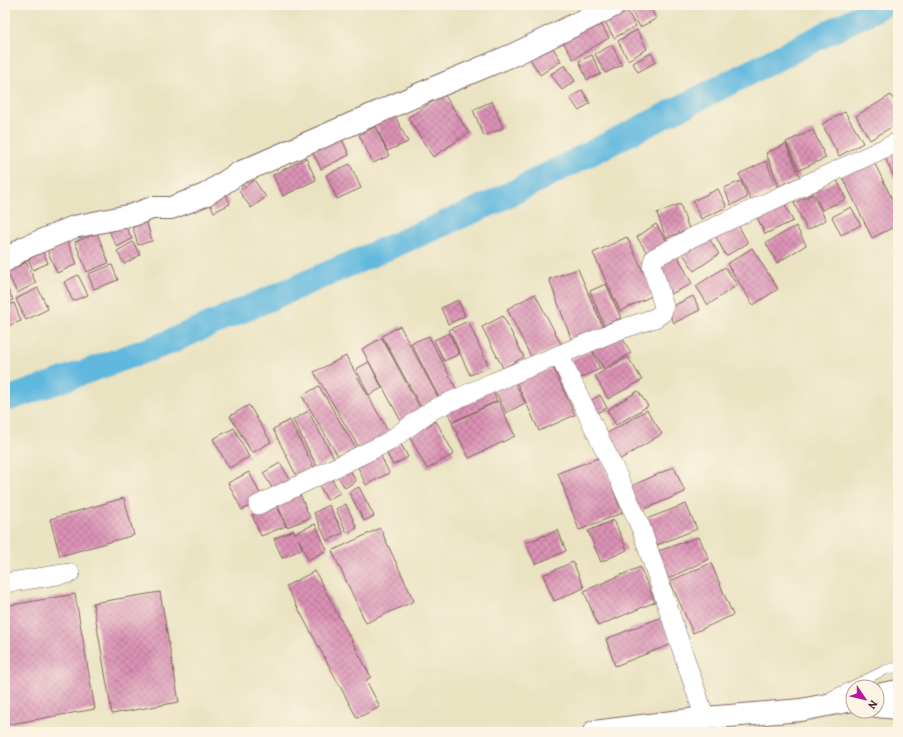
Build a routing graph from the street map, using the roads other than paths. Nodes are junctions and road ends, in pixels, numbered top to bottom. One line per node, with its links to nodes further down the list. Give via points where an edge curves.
1 (615, 5): 3 (main road, via 515,54 239,173 205,195 171,208 152,208 133,215 74,227 24,248)
2 (898, 142): 4 (street, via 699,234 654,258 652,266 664,307 662,313)
3 (5, 261)
4 (559, 355): 5 (street, via 432,410 388,442); 15 (street, via 641,528)
5 (258, 506)
6 (70, 574): 7 (street)
7 (5, 583)
8 (898, 667): 14 (lane, via 885,670)
9 (898, 691): 10 (main road)
10 (885, 693)
11 (845, 703): 14 (main road)
12 (885, 707): 13 (main road)
13 (898, 708)
14 (801, 710): 15 (main road)
15 (705, 718): 16 (main road)
16 (594, 732)

